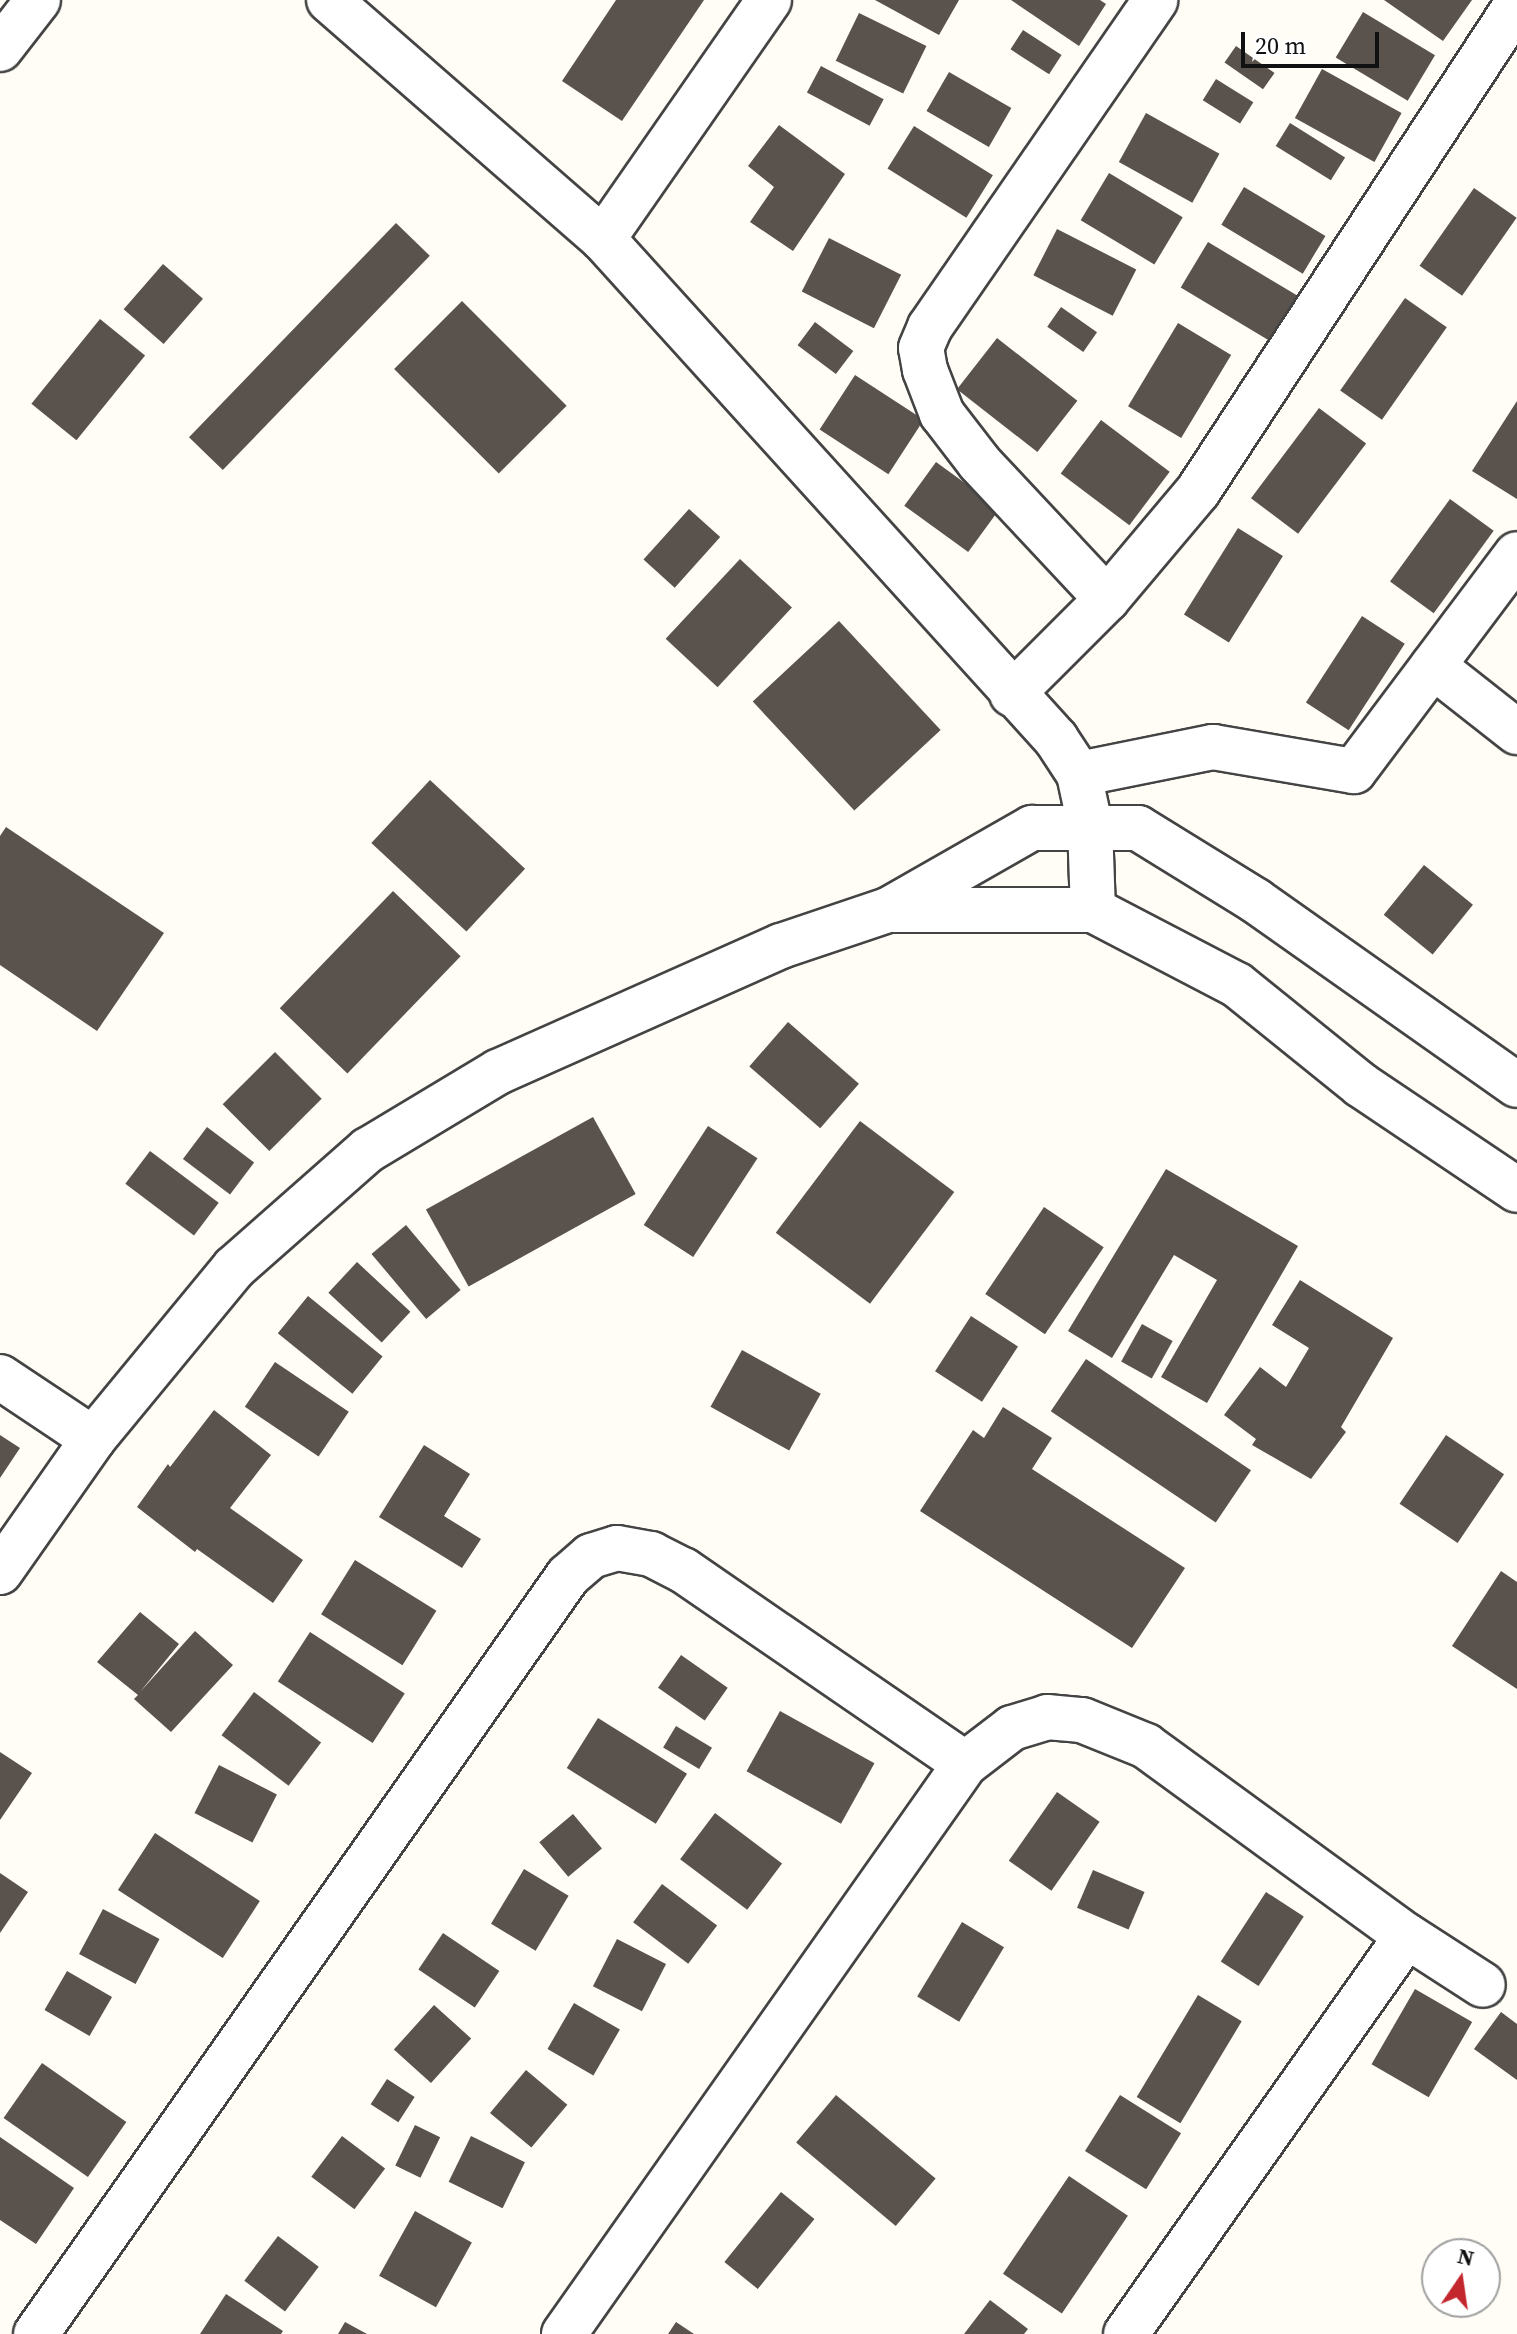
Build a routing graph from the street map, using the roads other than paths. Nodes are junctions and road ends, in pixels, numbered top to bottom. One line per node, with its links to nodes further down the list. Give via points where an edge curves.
1 (38, 0): 6 (street)
2 (329, 0): 7 (street)
3 (769, 0): 7 (street)
4 (1156, 0): 9 (street, via 930,327 921,348 942,414 979,462)
5 (1517, 4): 9 (street, via 1198,491)
6 (0, 49)
7 (603, 239): 11 (street)
8 (1517, 554): 10 (street)
9 (1107, 599): 11 (street)
10 (1433, 666): 12 (street); 13 (street, via 1354,771 1213,747)
11 (1012, 694): 13 (street, via 1056,739)
12 (1517, 732)
13 (1079, 774): 14 (street)
14 (1090, 825): 15 (street, via 1032,828); 16 (street); 17 (street, via 1138,828 1179,850)
15 (888, 910): 16 (street); 20 (street, via 781,946 498,1072 368,1150 234,1268)
16 (1093, 910): 18 (street, via 1237,985 1361,1085)
17 (1517, 1085)
18 (1517, 1190)
19 (0, 1377): 20 (street)
20 (93, 1439): 21 (street)
21 (0, 1572)
22 (965, 1764): 23 (street, via 1012,1728 1047,1717 1082,1720 1146,1746); 25 (street, via 683,1570 651,1554 617,1548 591,1556 568,1576); 26 (street)
23 (1407, 1936): 24 (street); 27 (street)
24 (1483, 1985)
25 (36, 2334)
26 (564, 2334)
27 (1126, 2334)

